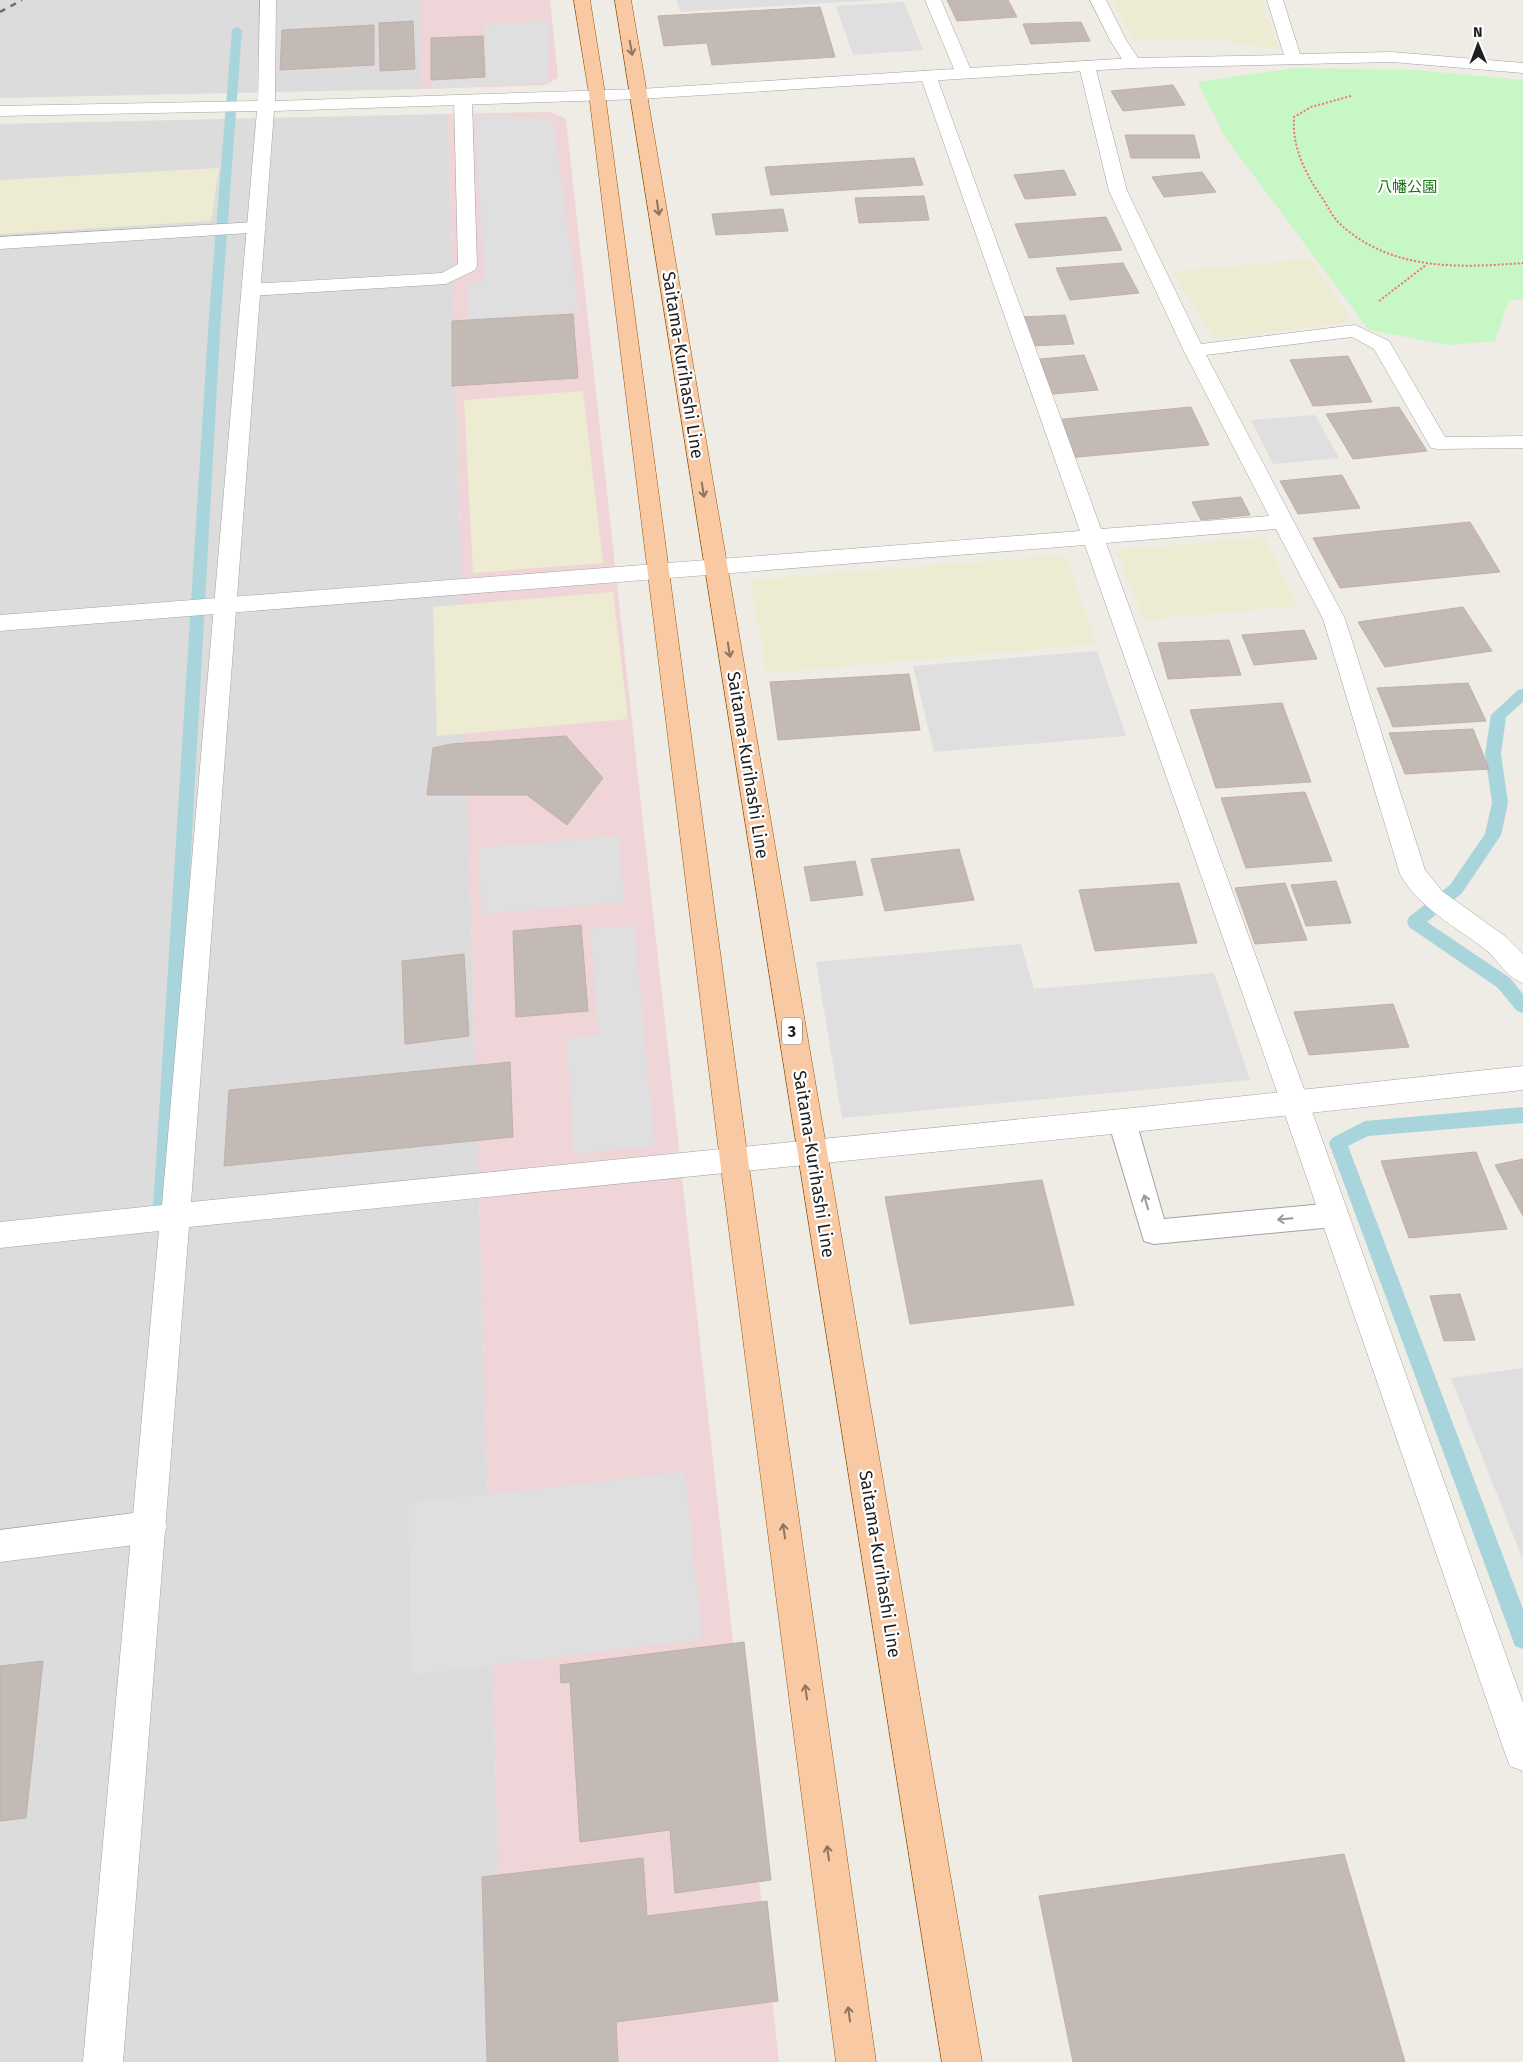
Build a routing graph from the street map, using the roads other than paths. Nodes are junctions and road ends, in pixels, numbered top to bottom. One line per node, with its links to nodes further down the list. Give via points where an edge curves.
1 (268, 0): 16 (street)
2 (582, 0): 13 (main road)
3 (623, 0): 14 (main road, Saitama-Kurihashi Line / 3, one-way to 14)
4 (933, 0): 11 (street)
5 (1098, 0): 8 (street)
6 (1275, 0): 7 (street)
7 (1293, 58): 8 (street); 10 (street, via 1392,57)
8 (1133, 63): 9 (street)
9 (1087, 66): 11 (street); 21 (street, via 1118,191)
10 (1523, 68)
11 (964, 72): 12 (street)
12 (928, 75): 14 (street); 24 (street)
13 (598, 94): 14 (street); 15 (street); 26 (main road)
14 (640, 94): 25 (main road, Saitama-Kurihashi Line / 3, one-way to 25)
15 (463, 100): 16 (street); 20 (street, via 468,266 446,278)
16 (266, 106): 17 (street); 18 (street)
17 (0, 111)
18 (257, 228): 19 (street); 20 (street)
19 (0, 242)
20 (251, 290): 27 (street)
21 (1194, 351): 22 (street, via 1355,331 1382,345 1438,443); 23 (street)
22 (1523, 442)
23 (1282, 522): 24 (street); 29 (street, via 1334,619 1413,874 1433,898)
24 (1092, 536): 25 (street); 33 (street)
25 (715, 567): 26 (street); 35 (main road, Saitama-Kurihashi Line / 3, one-way to 35)
26 (658, 571): 27 (street); 36 (main road)
27 (225, 606): 28 (street); 38 (street)
28 (0, 624)
29 (1497, 944): 30 (street); 31 (street)
30 (1523, 948)
31 (1523, 972)
32 (1523, 1078): 33 (street)
33 (1295, 1103): 34 (street); 37 (street)
34 (1122, 1121): 35 (street); 37 (lane, one-way to 34, via 1154,1232)
35 (812, 1153): 36 (street); 45 (main road, Saitama-Kurihashi Line / 3)
36 (734, 1160): 38 (street); 44 (main road, one-way to 36)
37 (1334, 1215): 42 (street)
38 (175, 1217): 39 (street); 40 (street)
39 (0, 1235)
40 (150, 1527): 41 (street); 43 (street)
41 (0, 1546)
42 (1523, 1753)
43 (103, 2062)
44 (856, 2062)
45 (962, 2062)

